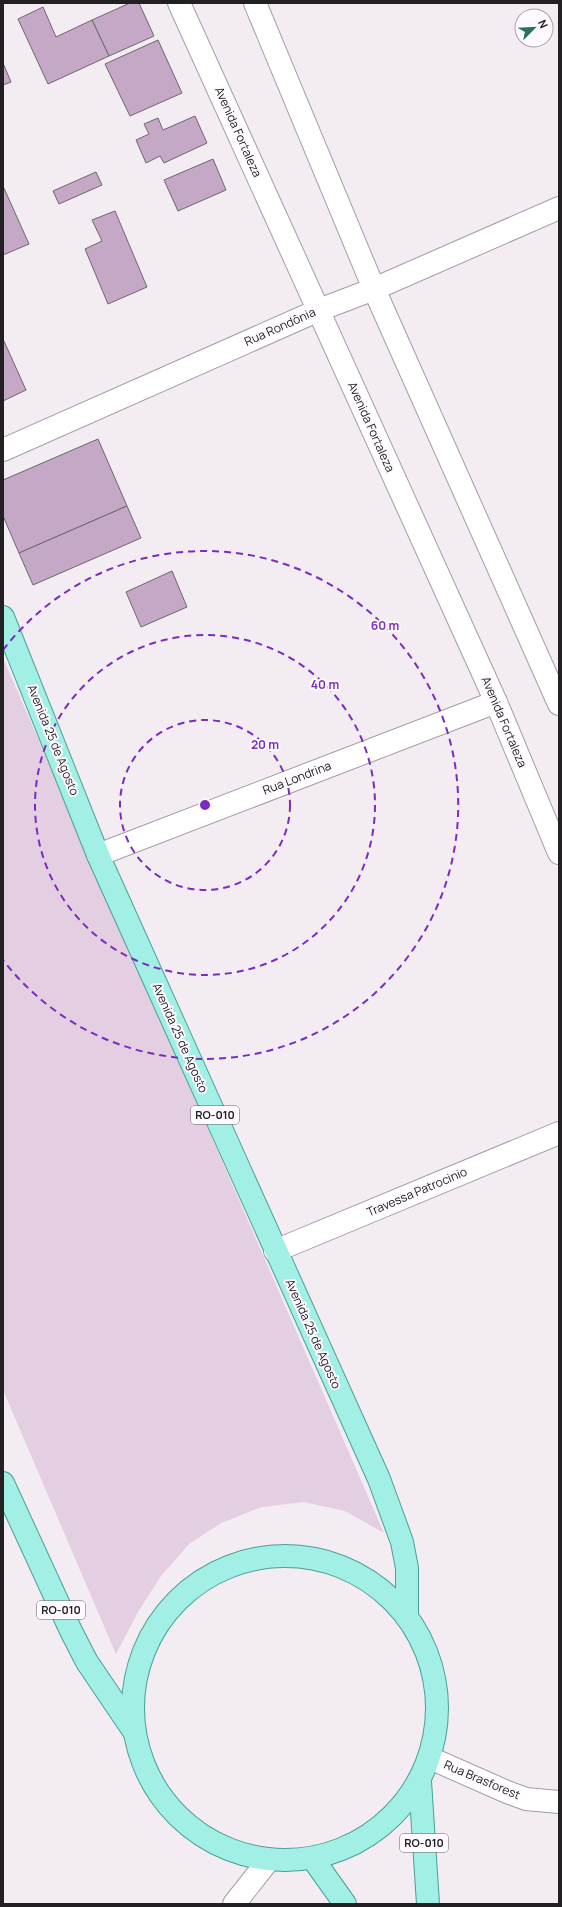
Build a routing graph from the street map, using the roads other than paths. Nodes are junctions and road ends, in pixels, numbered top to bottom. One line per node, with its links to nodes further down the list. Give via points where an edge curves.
1 (179, 3): 5 (street, Avenida Fortaleza)
2 (255, 3): 4 (street)
3 (559, 208): 4 (street, Rua Rondônia)
4 (374, 289): 5 (street, Rua Rondônia); 9 (street)
5 (319, 310): 6 (street, Rua Rondônia); 8 (street, Avenida Fortaleza)
6 (3, 450)
7 (3, 617): 11 (main road, Avenida 25 de Agosto / RO-010)
8 (496, 702): 10 (street, Avenida Fortaleza); 11 (street, Rua Londrina)
9 (559, 704)
10 (559, 853)
11 (98, 855): 13 (main road, Avenida 25 de Agosto / RO-010)
12 (559, 1133): 13 (street, Travessa Patrocinio)
13 (275, 1251): 15 (main road, Avenida 25 de Agosto / RO-010, via 395,1522 402,1542 406,1568)
14 (3, 1483): 16 (main road, RO-010, via 74,1637 99,1681)
15 (407, 1616): 16 (main road, via 371,1581 325,1560 275,1554 226,1566 183,1592 151,1632 134,1679); 17 (main road, via 430,1660 438,1709)
16 (133, 1730): 21 (main road, via 149,1778 179,1818 220,1847)
17 (430, 1758): 18 (main road); 19 (street, Rua Brasforest, via 506,1792 526,1798)
18 (420, 1781): 20 (main road, via 393,1818 356,1845); 24 (main road, RO-010)
19 (559, 1802)
20 (313, 1859): 21 (main road); 23 (main road)
21 (268, 1861): 22 (street)
22 (234, 1904)
23 (346, 1904)
24 (428, 1904)

